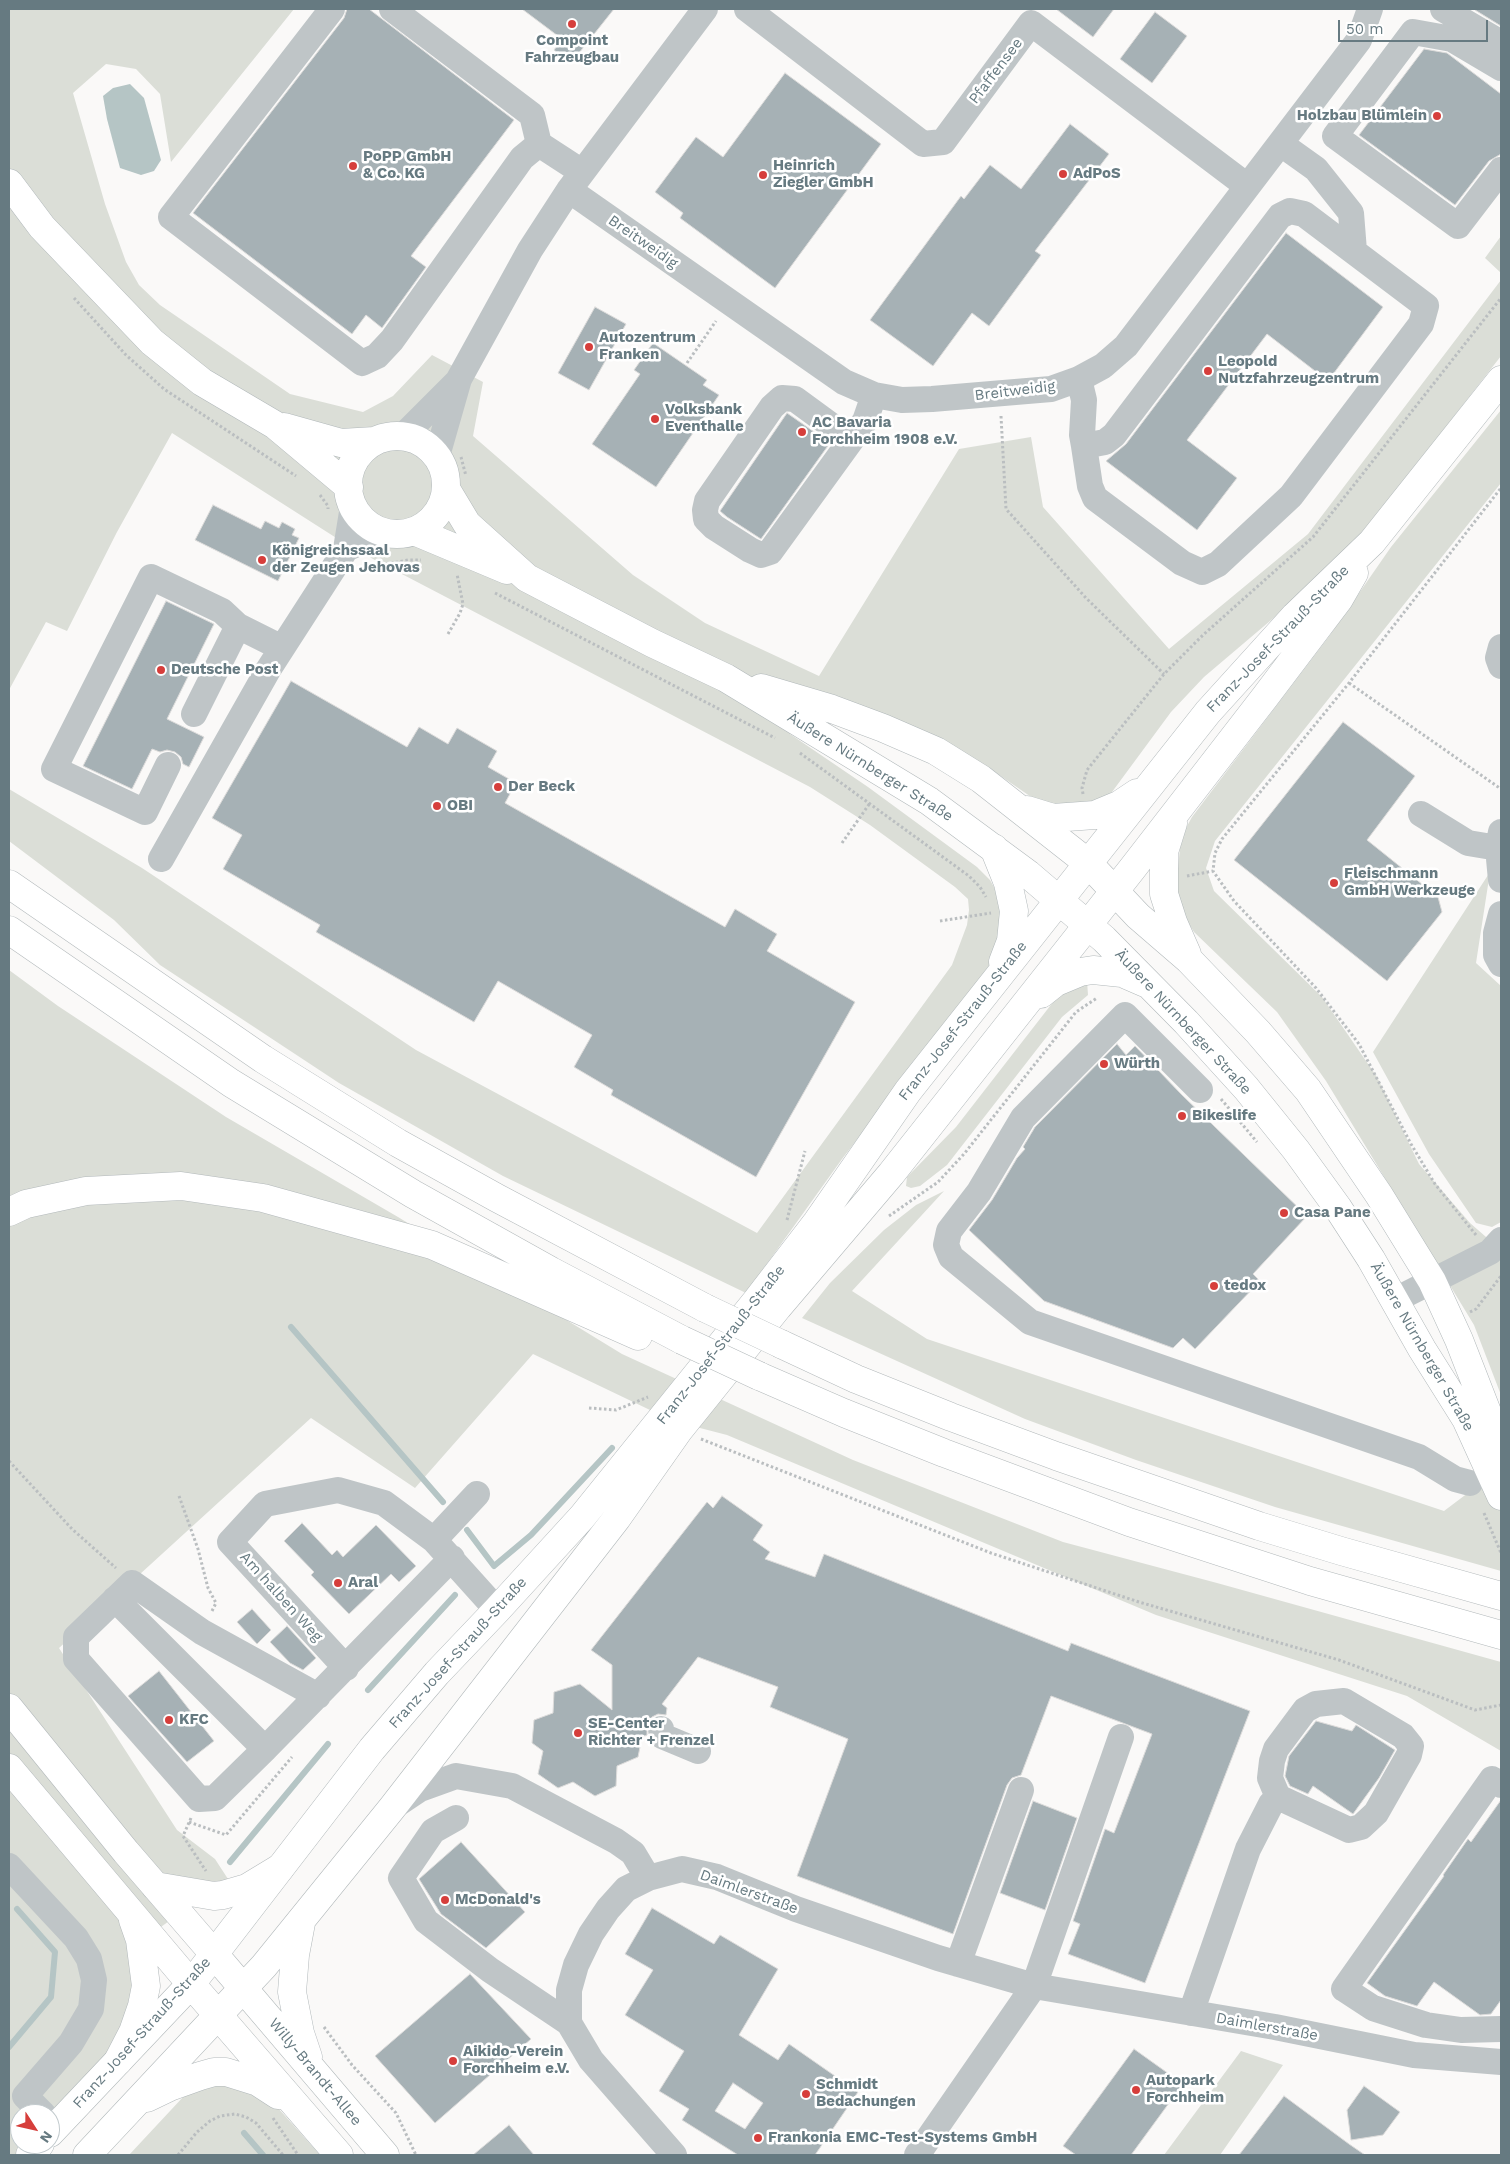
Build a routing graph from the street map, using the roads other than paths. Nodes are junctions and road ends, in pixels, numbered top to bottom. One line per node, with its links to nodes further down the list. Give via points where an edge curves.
1 (332, 9): 11 (street, via 171,217 362,363 377,356 392,340 522,158)
2 (392, 9): 11 (street, via 532,115)
3 (705, 9): 14 (street)
4 (747, 9): 16 (street, Pfaffensee, via 923,144 943,142 1032,23)
5 (1370, 9): 7 (street, Breitweidig)
6 (1443, 9): 8 (street)
7 (1359, 40): 9 (street); 12 (street, Breitweidig)
8 (1501, 43)
9 (1395, 56): 10 (street, via 1413,32 1452,39); 13 (street, via 1335,136 1458,226)
10 (1501, 68)
11 (539, 144): 14 (street, Breitweidig)
12 (1281, 144): 16 (street, Breitweidig); 17 (street, via 1316,169 1351,213)
13 (1501, 170)
14 (575, 181): 18 (street, via 530,250); 21 (street, Breitweidig, via 729,302 844,382)
15 (9, 183): 22 (main road, via 42,227 152,342 202,382)
16 (1247, 186): 19 (street, Breitweidig, via 1126,346 1103,366)
17 (1354, 251): 26 (street, via 1304,214 1290,211 1280,216 1114,435 1105,442); 26 (street, via 1426,306 1421,324 1291,496 1218,564 1202,572 1182,563 1095,498)
18 (459, 379): 23 (street); 27 (street)
19 (1079, 379): 21 (street, Breitweidig, via 1051,389 999,394 902,400); 26 (street, via 1084,400)
20 (1501, 380): 32 (main road, Franz-Josef-Strauß-Straße)
21 (874, 395): 24 (street, via 868,414)
22 (275, 425): 25 (main road, via 341,443); 29 (main road)
23 (403, 436): 25 (main road); 27 (main road, via 422,442)
24 (851, 440): 24 (street, via 770,552 761,555 750,550 706,519 707,501 772,407 782,398 795,399)
25 (375, 441): 29 (main road, via 355,460 350,473)
26 (1084, 446)
27 (437, 456): 28 (main road, via 444,472)
28 (446, 489): 30 (main road, via 436,514); 34 (main road, Äußere Nürnberger Straße, via 467,524)
29 (351, 497): 31 (main road, via 365,522); 33 (street)
30 (414, 531): 31 (main road); 34 (main road)
31 (383, 532): 33 (street)
32 (1372, 542): 42 (main road, Franz-Josef-Strauß-Straße, via 1250,664); 44 (main road, Franz-Josef-Strauß-Straße, via 1339,599)
33 (346, 549): 37 (street)
34 (527, 578): 39 (main road, Äußere Nürnberger Straße)
35 (238, 626): 37 (street); 40 (street); 41 (street, via 222,611 151,577 54,769 145,812)
36 (1501, 647): 38 (street, via 1498,658)
37 (282, 648): 48 (street)
38 (1501, 666)
39 (726, 678): 43 (main road, Äußere Nürnberger Straße, via 832,709 936,751); 47 (main road, Äußere Nürnberger Straße, via 928,800)
40 (194, 714)
41 (168, 765)
42 (1149, 786): 43 (main road, via 1119,805 1095,815 1052,818); 49 (main road, Franz-Josef-Strauß-Straße)
43 (1019, 808): 49 (main road, Äußere Nürnberger Straße)
44 (1180, 808): 52 (main road, Franz-Josef-Strauß-Straße); 57 (main road, via 1164,852 1163,881 1173,922)
45 (1422, 814): 46 (street, via 1468,843)
46 (1499, 840): 50 (street)
47 (994, 848): 53 (main road, Äußere Nürnberger Straße); 59 (main road, via 1008,883 1014,910 1010,941)
48 (161, 859)
49 (1088, 863): 52 (main road, Äußere Nürnberger Straße); 53 (main road, Franz-Josef-Strauß-Straße)
50 (1501, 880)
51 (9, 884): 74 (main road, bridge, via 263,1059 398,1143 705,1308 873,1386 1056,1456 1259,1526)
52 (1115, 890): 55 (main road, Franz-Josef-Strauß-Straße); 57 (main road, Äußere Nürnberger Straße, via 1138,916)
53 (1059, 900): 55 (main road, Äußere Nürnberger Straße); 59 (main road, Franz-Josef-Strauß-Straße)
54 (1501, 914): 58 (street, via 1496,932 1496,955)
55 (1088, 925): 60 (main road, Äußere Nürnberger Straße); 61 (main road, Franz-Josef-Strauß-Straße)
56 (9, 930): 67 (main road, via 231,1083 413,1194)
57 (1189, 960): 65 (main road, Äußere Nürnberger Straße, via 1308,1090)
58 (1501, 964)
59 (992, 984): 75 (main road, Franz-Josef-Strauß-Straße, via 908,1091 817,1222 757,1300 582,1517)
60 (1151, 985): 61 (main road, via 1122,973 1080,972 1056,982); 66 (main road, Äußere Nürnberger Straße, via 1241,1081 1296,1150 1343,1215)
61 (1023, 1008): 78 (main road, Franz-Josef-Strauß-Straße, via 891,1174 679,1430 617,1518)
62 (1208, 1091): 69 (street, via 1125,1016 1023,1118 979,1192 949,1231 946,1245 951,1257 1030,1322 1419,1457 1455,1479)
63 (9, 1212): 67 (main road, via 26,1204 86,1191 181,1186 263,1198 432,1245 653,1343)
64 (1495, 1246): 65 (street)
65 (1432, 1281): 66 (street); 68 (main road, Äußere Nürnberger Straße, via 1459,1340 1496,1435)
66 (1395, 1300): 71 (main road, Äußere Nürnberger Straße, via 1466,1419)
67 (682, 1340): 76 (main road, bridge, via 844,1413 1129,1522 1310,1581)
68 (1501, 1458)
69 (1470, 1483)
70 (477, 1494): 72 (street)
71 (1501, 1496)
72 (443, 1549): 75 (street, Am halben Weg); 77 (street); 77 (street, Am halben Weg, via 384,1504 338,1490 265,1504 230,1542)
73 (124, 1591): 79 (street); 83 (street); 83 (street, via 76,1636 76,1659 200,1799 216,1798)
74 (1501, 1596)
75 (497, 1610): 78 (main road, via 508,1630 506,1648); 92 (main road, Franz-Josef-Strauß-Straße, via 437,1672 372,1749)
76 (1501, 1635)
77 (346, 1668): 79 (street)
78 (496, 1671): 89 (main road, Franz-Josef-Strauß-Straße)
79 (318, 1696): 83 (street)
80 (9, 1708): 94 (main road, Willy-Brandt-Allee)
81 (661, 1730): 84 (street, via 662,1736)
82 (1121, 1737): 101 (street)
83 (265, 1749)
84 (698, 1751)
85 (9, 1768): 96 (main road)
86 (1501, 1785): 107 (street, via 1492,1779 1344,1989 1373,2008 1426,2025)
87 (1021, 1790): 99 (street)
88 (1278, 1797): 88 (street, via 1349,1830 1361,1827 1376,1813 1409,1755 1410,1746 1403,1736 1344,1701 1316,1704 1305,1710 1276,1749 1270,1778); 103 (street, via 1271,1804 1248,1849)
89 (392, 1808): 93 (street, via 420,1789 456,1776 512,1786 616,1841 633,1853); 97 (main road, Franz-Josef-Strauß-Straße)
90 (456, 1818): 105 (street, via 433,1831 401,1878 426,1921 490,1970)
91 (9, 1866): 113 (street, via 76,1938 89,1958 94,1980 91,2009 76,2034 26,2096)
92 (280, 1868): 94 (main road, via 247,1888 214,1896); 98 (main road, Franz-Josef-Strauß-Straße)
93 (648, 1878): 99 (street, Daimlerstraße, via 682,1869 717,1877 796,1909); 105 (street, Daimlerstraße, via 626,1889 591,1934 576,1965 569,1990)
94 (155, 1886): 98 (main road, Willy-Brandt-Allee)
95 (1216, 1896): 103 (street)
96 (131, 1914): 100 (main road); 109 (main road, via 140,1940 146,1986 133,2032)
97 (302, 1919): 102 (main road, Franz-Josef-Strauß-Straße); 111 (main road, via 292,1992 300,2033)
98 (214, 1954): 100 (main road, Franz-Josef-Strauß-Straße); 102 (main road, Willy-Brandt-Allee)
99 (958, 1964): 101 (street, Daimlerstraße)
100 (191, 1984): 104 (main road); 109 (main road, Franz-Josef-Strauß-Straße)
101 (1034, 1986): 103 (street, Daimlerstraße); 120 (street)
102 (244, 1988): 104 (main road, Franz-Josef-Strauß-Straße); 111 (main road, Willy-Brandt-Allee)
103 (1183, 2011): 108 (street, Daimlerstraße, via 1414,2055)
104 (218, 2015): 112 (main road); 114 (main road, Franz-Josef-Strauß-Straße)
105 (570, 2023): 119 (street, Daimlerstraße, via 591,2060)
106 (1501, 2029): 107 (street)
107 (1461, 2030): 108 (street)
108 (1458, 2059): 110 (street, Daimlerstraße)
109 (118, 2060): 115 (main road, Franz-Josef-Strauß-Straße)
110 (1501, 2062)
111 (312, 2069): 118 (main road, Willy-Brandt-Allee)
112 (292, 2103): 114 (main road, via 258,2082 226,2072 214,2072 172,2086); 117 (main road)
113 (32, 2104)
114 (134, 2104): 116 (main road, Franz-Josef-Strauß-Straße)
115 (60, 2116)
116 (87, 2155)
117 (339, 2155)
118 (385, 2155)
119 (674, 2155)
120 (917, 2155)

